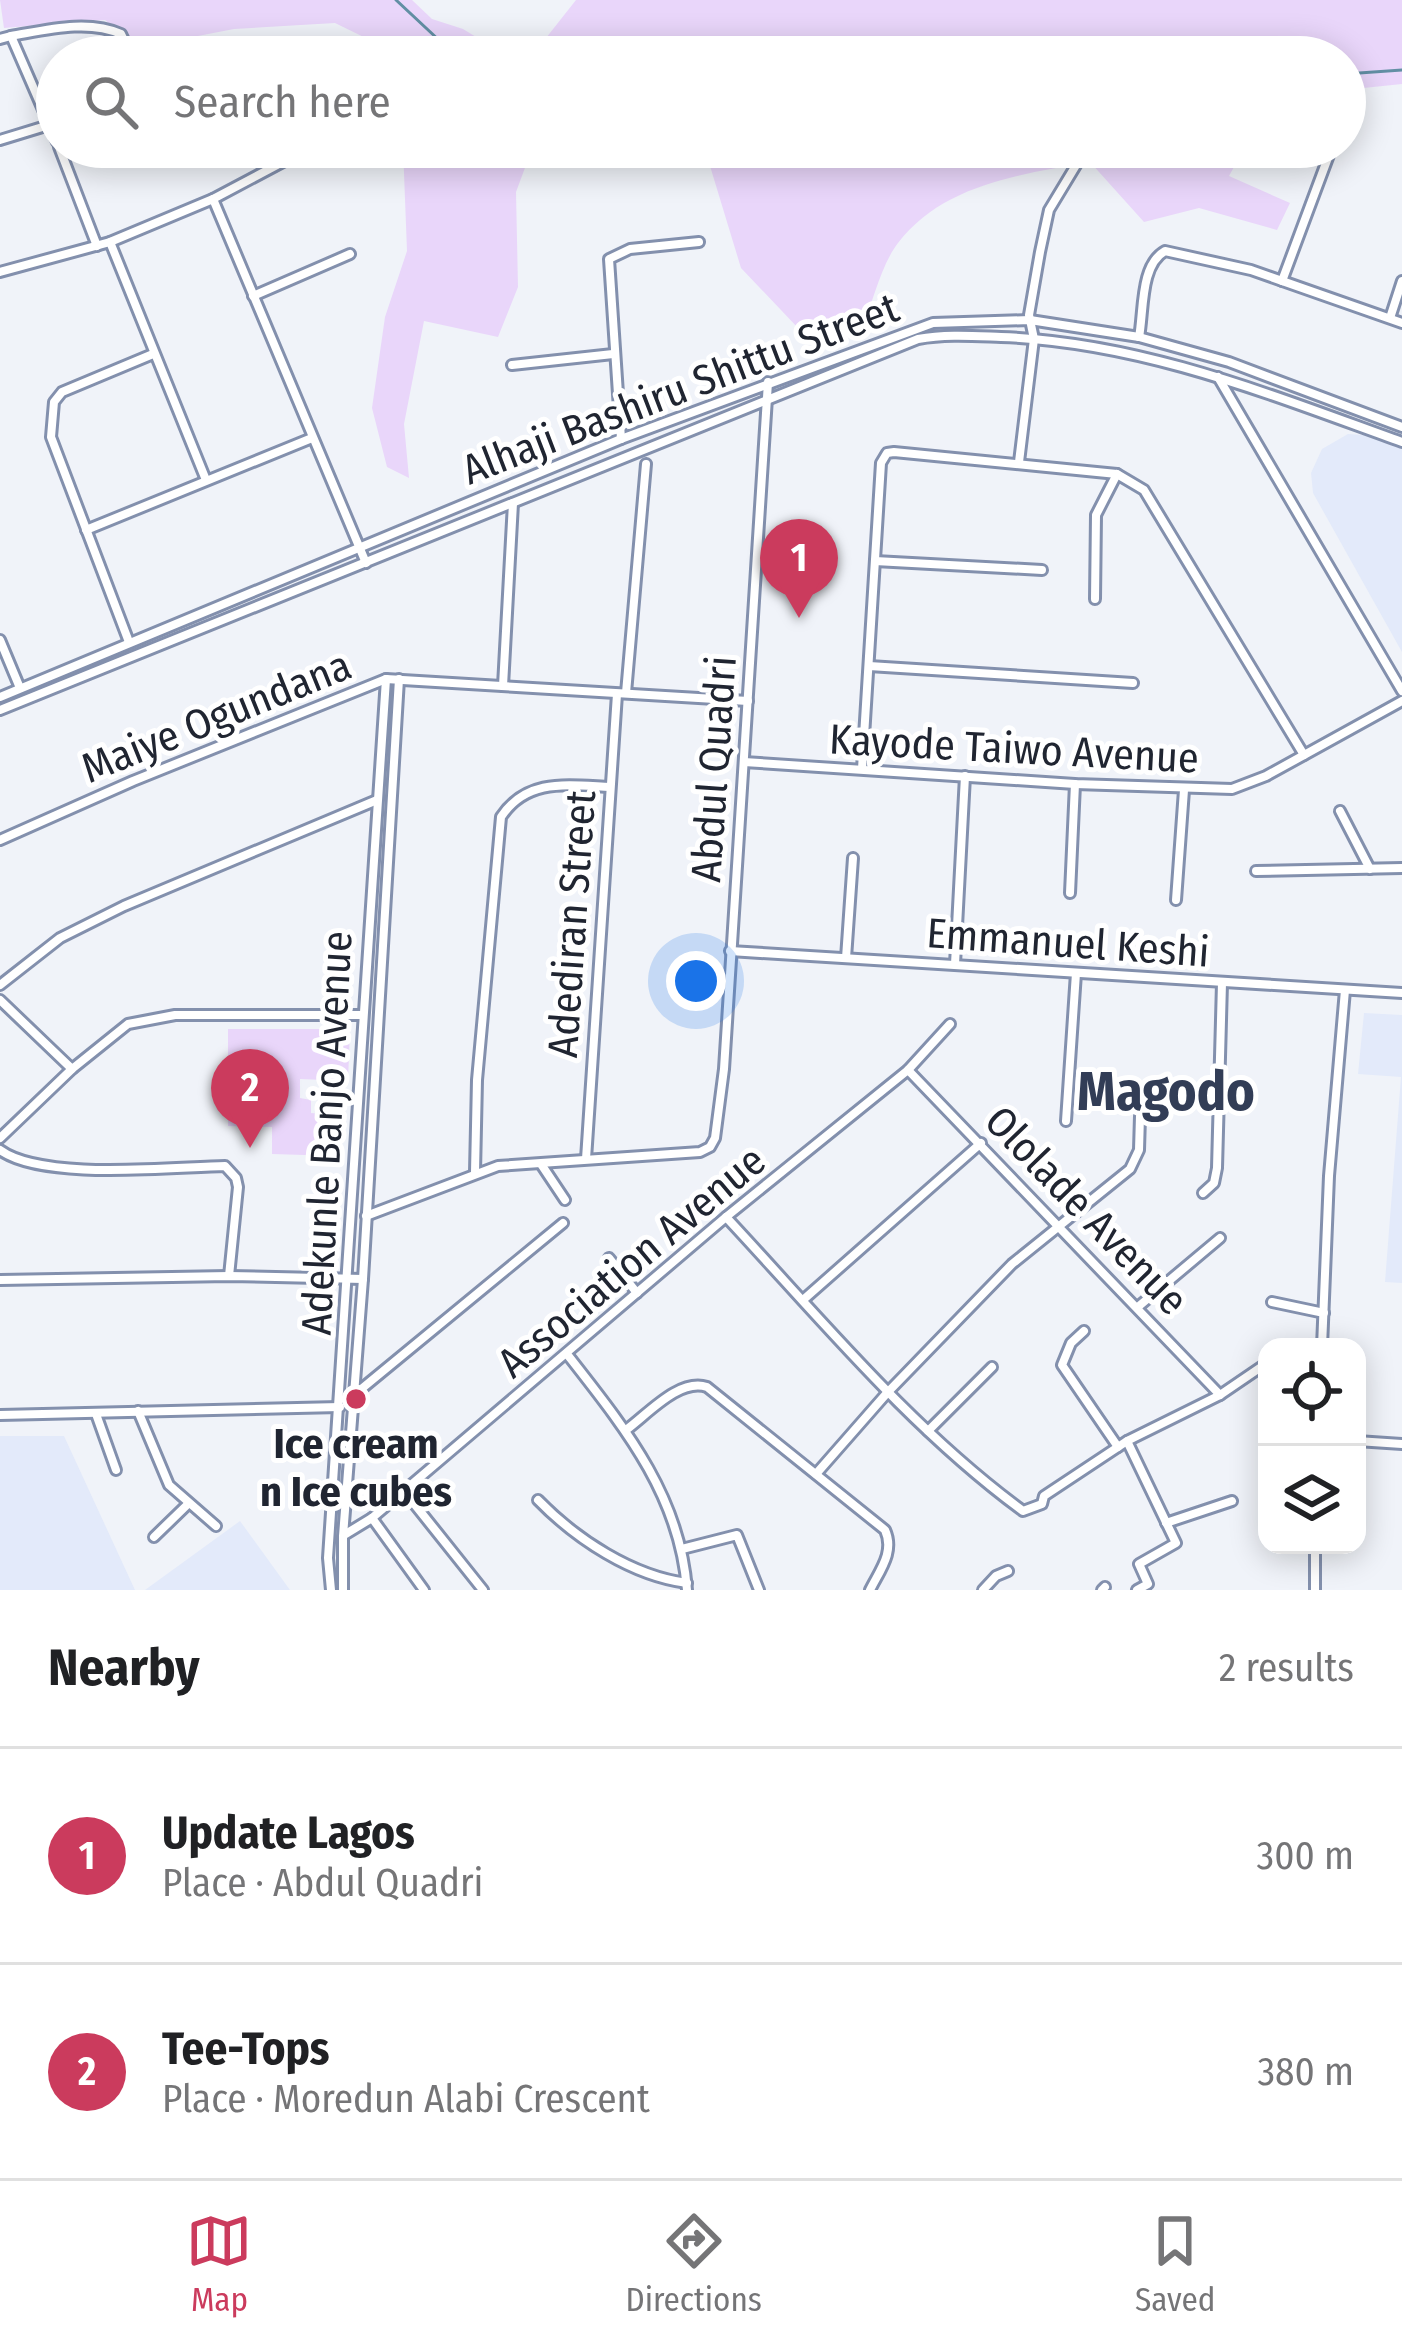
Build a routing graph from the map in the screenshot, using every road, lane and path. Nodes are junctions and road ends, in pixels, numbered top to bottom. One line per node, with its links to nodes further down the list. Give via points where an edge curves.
1 (123, 36): 2 (street, via 82,26)
2 (5, 38): 3 (street)
3 (36, 99)
4 (36, 129): 5 (street)
5 (0, 140)
6 (67, 168): 13 (street)
7 (271, 168): 10 (street)
8 (1074, 168): 20 (street, via 1048,210)
9 (1324, 168): 16 (street)
10 (213, 199): 11 (street); 18 (street)
11 (110, 242): 13 (street); 24 (street)
12 (699, 242): 25 (street, via 609,259)
13 (97, 246): 15 (street)
14 (350, 254): 18 (street)
15 (0, 272)
16 (1282, 280): 19 (street); 22 (street, via 1176,251 1159,254)
17 (1402, 281): 19 (street)
18 (253, 296): 32 (street)
19 (1390, 318): 21 (street)
20 (1030, 320): 22 (street, Alhaji Bashiru Shittu Street); 23 (street); 29 (street, Alhaji Bashiru Shittu Street, via 933,323)
21 (1402, 323)
22 (1139, 337): 26 (street, Alhaji Bashiru Shittu Street)
23 (1034, 338): 28 (street, Alhaji Bashiru Shittu Street); 30 (street, Alhaji Bashiru Shittu Street, via 918,339); 35 (street)
24 (153, 354): 38 (street); 40 (street, via 73,385 54,402 50,437)
25 (613, 354): 27 (street); 33 (street)
26 (1219, 360): 28 (street); 31 (street, Alhaji Bashiru Shittu Street)
27 (512, 364)
28 (1217, 376): 34 (street, Alhaji Bashiru Shittu Street); 55 (street)
29 (768, 382): 30 (street, Abdul Quadri); 33 (street, Alhaji Bashiru Shittu Street)
30 (768, 400): 39 (street, Alhaji Bashiru Shittu Street); 57 (street, Abdul Quadri)
31 (1402, 428)
32 (312, 438): 38 (street); 41 (street)
33 (621, 439): 41 (street, Alhaji Bashiru Shittu Street)
34 (1402, 442)
35 (1019, 462): 37 (street); 42 (street, via 887,453)
36 (646, 464): 54 (street, Adediran Street)
37 (1117, 474): 45 (street, via 1094,524); 59 (street, via 1144,490)
38 (206, 480): 40 (street)
39 (513, 503): 43 (street, Alhaji Bashiru Shittu Street); 52 (street)
40 (86, 530): 47 (street)
41 (359, 548): 43 (street); 47 (street, Alhaji Bashiru Shittu Street)
42 (875, 561): 44 (street); 48 (street)
43 (366, 563): 58 (street, Alhaji Bashiru Shittu Street)
44 (1042, 570)
45 (1095, 599)
46 (0, 640): 53 (street)
47 (129, 642): 53 (street, Alhaji Bashiru Shittu Street)
48 (869, 666): 51 (street); 61 (street)
49 (386, 679): 50 (street, Maiye Ogundana); 66 (street, Adekunle Banjo Avenue); 68 (street, Maiye Ogundana)
50 (399, 679): 52 (street, Maiye Ogundana); 98 (street, Adekunle Banjo Avenue)
51 (1133, 682)
52 (503, 686): 54 (street, Maiye Ogundana)
53 (20, 688): 56 (street, Alhaji Bashiru Shittu Street)
54 (621, 693): 57 (street, Maiye Ogundana); 64 (street, Adediran Street)
55 (1402, 696): 59 (street, Kayode Taiwo Avenue)
56 (0, 697)
57 (748, 700): 60 (street, Abdul Quadri)
58 (0, 710)
59 (1304, 755): 65 (street, Kayode Taiwo Avenue, via 1250,784)
60 (744, 762): 61 (street, Kayode Taiwo Avenue); 75 (street, Abdul Quadri)
61 (862, 769): 62 (street, Kayode Taiwo Avenue)
62 (964, 776): 63 (street, Kayode Taiwo Avenue); 77 (street)
63 (1076, 784): 65 (street, Kayode Taiwo Avenue); 73 (street)
64 (610, 787): 93 (street, Adediran Street); 95 (street, via 546,785 512,800 501,817)
65 (1184, 790): 74 (street)
66 (377, 800): 80 (street, via 108,914 60,938); 84 (street, Adekunle Banjo Avenue)
67 (1340, 812): 71 (street)
68 (0, 840)
69 (853, 858): 76 (street)
70 (1402, 868): 71 (street)
71 (1370, 869): 72 (street)
72 (1256, 871)
73 (1070, 892)
74 (1177, 900)
75 (730, 951): 76 (street, Emmanuel Keshi); 93 (street, Abdul Quadri, via 710,1147)
76 (846, 958): 77 (street, Emmanuel Keshi)
77 (955, 964): 78 (street, Emmanuel Keshi)
78 (1076, 974): 79 (street, Emmanuel Keshi); 89 (street)
79 (1222, 983): 81 (street, Emmanuel Keshi); 96 (street, via 1216,1168)
80 (0, 985)
81 (1345, 990): 82 (street, Emmanuel Keshi); 112 (street)
82 (1402, 993)
83 (0, 1000): 86 (street)
84 (362, 1015): 86 (street, via 149,1017); 105 (street, Adekunle Banjo Avenue)
85 (950, 1024): 87 (street, Association Avenue)
86 (72, 1069): 90 (street)
87 (908, 1070): 91 (street, Ololade Avenue); 99 (street, Association Avenue)
88 (1140, 1116): 101 (street, via 1130,1169)
89 (1066, 1120)
90 (0, 1138)
91 (981, 1143): 101 (street, Ololade Avenue); 109 (street)
92 (0, 1150): 104 (street, via 57,1168 225,1166 238,1187)
93 (586, 1160): 94 (street)
94 (540, 1163): 95 (street); 97 (street)
95 (475, 1172): 98 (street)
96 (1202, 1193)
97 (565, 1200)
98 (366, 1216): 106 (street, Adekunle Banjo Avenue)
99 (726, 1217): 108 (street, Association Avenue); 109 (street)
100 (563, 1223): 120 (street)
101 (1058, 1225): 111 (street, Ololade Avenue); 118 (street)
102 (1220, 1238): 111 (street)
103 (609, 1258): 108 (street)
104 (229, 1276): 105 (street); 107 (street)
105 (346, 1279): 106 (street); 121 (street, Adekunle Banjo Avenue)
106 (363, 1279): 120 (street, Adekunle Banjo Avenue)
107 (0, 1280)
108 (638, 1293): 115 (street, Association Avenue)
109 (803, 1300): 118 (street)
110 (1272, 1302): 112 (street)
111 (1139, 1306): 119 (street, Ololade Avenue)
112 (1324, 1312): 114 (street)
113 (1084, 1331): 129 (street, via 1062,1365)
114 (1323, 1338)
115 (567, 1354): 126 (street); 133 (street, Association Avenue)
116 (992, 1367): 127 (street)
117 (1258, 1369): 119 (street)
118 (887, 1393): 127 (street); 132 (street)
119 (1220, 1395): 129 (street)
120 (353, 1396): 122 (street, Adekunle Banjo Avenue)
121 (340, 1407): 122 (street); 123 (street); 146 (street, Adekunle Banjo Avenue)
122 (352, 1409): 140 (street, Adekunle Banjo Avenue)
123 (138, 1411): 125 (street); 136 (street, via 169,1484)
124 (0, 1414): 125 (street)
125 (96, 1414): 131 (street)
126 (626, 1430): 132 (street, via 698,1383); 142 (street, via 656,1476)
127 (928, 1431): 129 (street, via 1023,1511)
128 (1366, 1442): 130 (street)
129 (1123, 1444): 138 (street)
130 (1402, 1444)
131 (116, 1470)
132 (816, 1474): 151 (street, via 890,1540)
133 (404, 1491): 137 (street, Association Avenue); 149 (street)
134 (538, 1500): 145 (street, via 580,1539)
135 (1232, 1501): 138 (street)
136 (188, 1504): 139 (street); 141 (street)
137 (372, 1518): 140 (street, Association Avenue); 148 (street)
138 (1166, 1523): 153 (street, via 1176,1543 1139,1564 1148,1584)
139 (216, 1526)
140 (343, 1536): 147 (street, Adekunle Banjo Avenue)
141 (154, 1537)
142 (682, 1549): 145 (street); 150 (street, via 737,1535)
143 (1315, 1554): 154 (street)
144 (1008, 1571): 152 (street)
145 (687, 1586)
146 (331, 1590)
147 (343, 1590)
148 (424, 1590)
149 (483, 1590)
150 (759, 1590)
151 (870, 1590)
152 (983, 1590)
153 (1137, 1590)
154 (1315, 1590)

